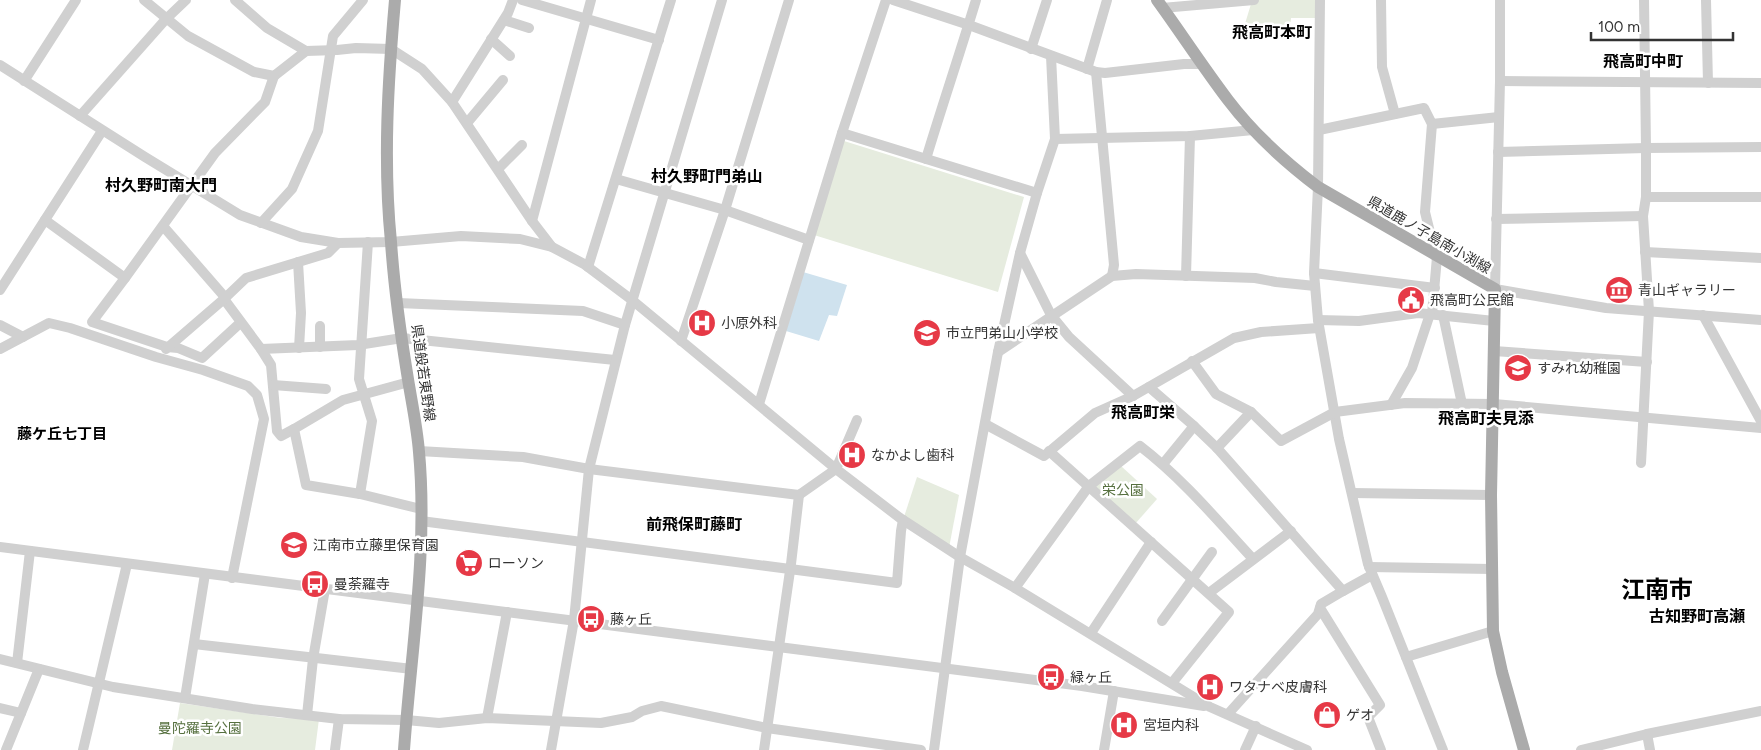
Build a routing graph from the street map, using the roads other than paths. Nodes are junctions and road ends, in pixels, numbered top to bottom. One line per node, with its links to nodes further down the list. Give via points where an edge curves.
1 (76, 0): 43 (street)
2 (144, 0): 25 (street)
3 (186, 0): 25 (street)
4 (235, 0): 34 (street, via 267,28)
5 (363, 0): 35 (street, via 333,36)
6 (395, 0): 32 (main road, 県道般若東野線)
7 (513, 0): 26 (street)
8 (522, 0): 27 (street)
9 (591, 0): 27 (street)
10 (671, 0): 31 (street)
11 (722, 0): 70 (street)
12 (789, 0): 74 (street)
13 (886, 0): 57 (street)
14 (894, 0): 28 (street)
15 (976, 0): 28 (street)
16 (1047, 0): 33 (street)
17 (1107, 0): 40 (street)
18 (1254, 0): 24 (street)
19 (1320, 0): 56 (street)
20 (1381, 0): 49 (street, via 1382,67)
21 (1500, 0): 44 (street)
22 (1644, 0): 45 (street)
23 (1706, 0): 46 (street)
24 (1160, 4): 38 (main road, 県道鹿ノ子島南小渕線)
25 (166, 19): 41 (street, via 188,36 254,72); 50 (street)
26 (504, 20): 29 (street); 30 (street)
27 (586, 20): 31 (street); 78 (street)
28 (968, 25): 33 (street); 65 (street)
29 (529, 28)
30 (491, 39): 36 (street); 48 (street)
31 (659, 40): 67 (street)
32 (391, 49): 35 (street); 48 (street, via 422,69); 83 (main road, 県道般若東野線, via 386,168)
33 (1031, 49): 37 (street)
34 (306, 51): 35 (street); 41 (street)
35 (331, 51): 79 (street, via 318,131 292,189)
36 (510, 56)
37 (1052, 56): 40 (street); 60 (street)
38 (1201, 64): 40 (street, via 1105,73); 55 (main road, 県道鹿ノ子島南小渕線)
39 (0, 65): 43 (street)
40 (1091, 70): 59 (street)
41 (274, 76): 68 (street, via 265,102 215,153)
42 (503, 80): 52 (street)
43 (24, 81): 50 (street)
44 (1500, 81): 45 (street); 51 (street)
45 (1645, 82): 46 (street); 63 (street)
46 (1708, 83): 47 (street)
47 (1761, 83)
48 (452, 102): 52 (street)
49 (1395, 114): 53 (street, via 1424,108); 56 (street)
50 (80, 116): 54 (street)
51 (1499, 117): 53 (street); 64 (street)
52 (467, 123): 66 (street)
53 (1432, 124): 88 (street, via 1425,212)
54 (102, 130): 68 (street); 77 (street)
55 (1254, 130): 58 (street); 69 (main road, 県道鹿ノ子島南小渕線)
56 (1319, 130): 69 (street)
57 (842, 133): 65 (street); 81 (street)
58 (1190, 136): 59 (street); 94 (street)
59 (1101, 138): 60 (street); 93 (street, via 1114,265)
60 (1055, 139): 71 (street)
61 (522, 145): 66 (street)
62 (1761, 147): 63 (street)
63 (1646, 148): 64 (street); 72 (street)
64 (1498, 152): 76 (street)
65 (926, 159): 71 (street)
66 (498, 169): 78 (street)
67 (616, 179): 70 (street); 91 (street)
68 (192, 186): 79 (street, via 240,215); 80 (street)
69 (1318, 188): 88 (main road, 県道鹿ノ子島南小渕線); 92 (street)
70 (664, 193): 74 (street); 101 (street)
71 (1037, 193): 87 (street)
72 (1646, 197): 73 (street); 75 (street)
73 (1761, 197)
74 (725, 210): 81 (street); 116 (street)
75 (1643, 216): 76 (street); 86 (street)
76 (1496, 219): 98 (street)
77 (45, 220): 95 (street); 99 (street)
78 (532, 222): 85 (street)
79 (261, 223): 84 (street, via 301,237)
80 (163, 226): 95 (street); 100 (street)
81 (809, 240): 135 (street)
82 (368, 242): 83 (street); 84 (street); 117 (street)
83 (390, 242): 85 (street, via 461,236 520,238); 102 (main road, 県道般若東野線)
84 (338, 243): 90 (street, via 328,253)
85 (552, 247): 91 (street)
86 (1645, 252): 89 (street); 103 (street)
87 (1020, 253): 105 (street); 124 (street)
88 (1437, 257): 97 (street); 98 (main road, 県道鹿ノ子島南小渕線)
89 (1761, 258)
90 (298, 262): 100 (street, via 246,278); 120 (street, via 301,313)
91 (588, 267): 101 (street)
92 (1314, 273): 96 (street); 97 (street)
93 (1112, 276): 94 (street); 105 (street)
94 (1186, 276): 96 (street, via 1255,278)
95 (125, 278): 118 (street, via 92,322)
96 (1315, 286): 110 (street)
97 (1435, 288): 104 (street)
98 (1495, 289): 103 (street, via 1606,308); 108 (main road, 県道鹿ノ子島南小渕線)
99 (0, 290)
100 (224, 297): 118 (street); 122 (street)
101 (632, 300): 112 (street); 116 (street)
102 (398, 303): 112 (street, via 582,311); 115 (main road, 県道般若東野線)
103 (1649, 311): 106 (street); 128 (street)
104 (1435, 314): 108 (street); 110 (street); 136 (street); 138 (street, via 1412,368)
105 (1052, 315): 124 (street); 134 (street, via 1069,337)
106 (1703, 315): 107 (street); 143 (street)
107 (1761, 320)
108 (1494, 321): 123 (main road, 県道鹿ノ子島南小渕線)
109 (239, 324): 118 (street, via 202,358)
110 (1319, 324): 127 (street, via 1234,338); 140 (street)
111 (0, 325): 114 (street)
112 (625, 325): 126 (street)
113 (320, 326): 119 (street)
114 (23, 336): 121 (street); 125 (street, via 48,323)
115 (402, 338): 117 (street); 126 (street); 129 (main road, 県道般若東野線)
116 (681, 341): 135 (street)
117 (360, 345): 119 (street); 133 (street)
118 (167, 347): 125 (street)
119 (320, 347): 120 (street)
120 (298, 348): 122 (street)
121 (0, 349)
122 (261, 349): 130 (street, via 271,365)
123 (1494, 351): 128 (street); 137 (main road, 県道鹿ノ子島南小渕線)
124 (998, 352): 144 (street)
125 (156, 357): 175 (street, via 248,386 257,395 262,408 264,419)
126 (615, 360): 153 (street)
127 (1192, 361): 131 (street); 139 (street, via 1216,394)
128 (1647, 362): 141 (street)
129 (409, 382): 133 (street); 149 (main road, 県道般若東野線)
130 (273, 385): 132 (street); 147 (street, via 277,431 281,436)
131 (1149, 387): 134 (street); 145 (street)
132 (326, 389)
133 (362, 395): 147 (street, via 343,400); 157 (street, via 372,422)
134 (1133, 396): 150 (street, via 1094,413)
135 (758, 404): 154 (street)
136 (1462, 404): 137 (street); 138 (street)
137 (1494, 404): 141 (street); 159 (main road, 県道鹿ノ子島南小渕線)
138 (1391, 405): 140 (street)
139 (1251, 412): 140 (street, via 1281,441); 148 (street)
140 (1335, 412): 156 (street)
141 (1645, 418): 146 (street); 151 (street)
142 (857, 420): 154 (street)
143 (1761, 421)
144 (985, 424): 150 (street, via 1044,456); 168 (street)
145 (1194, 426): 148 (street); 152 (street)
146 (1761, 428)
147 (294, 429): 157 (street, via 306,484)
148 (1216, 448): 162 (street)
149 (420, 451): 153 (street, via 523,457); 160 (main road, 県道般若東野線)
150 (1049, 451): 155 (street)
151 (1641, 463)
152 (1163, 464): 155 (street, via 1140,446); 169 (street)
153 (590, 469): 158 (street); 163 (street)
154 (836, 469): 158 (street); 161 (street)
155 (1089, 486): 164 (street); 177 (street)
156 (1352, 493): 159 (street); 173 (street)
157 (360, 494): 160 (street)
158 (799, 495): 172 (street)
159 (1491, 495): 171 (main road, 県道鹿ノ子島南小渕線)
160 (421, 515): 163 (street); 181 (main road, 県道般若東野線)
161 (903, 520): 168 (street); 172 (street, via 897,583)
162 (1291, 531): 169 (street); 179 (street)
163 (582, 541): 172 (street); 184 (street)
164 (1151, 542): 176 (street); 187 (street)
165 (0, 547): 166 (street)
166 (30, 551): 170 (street); 193 (street)
167 (1212, 552): 176 (street)
168 (960, 557): 177 (street); 194 (street)
169 (1253, 559): 180 (street)
170 (127, 564): 174 (street); 197 (street)
171 (1492, 569): 173 (street); 186 (main road, 県道鹿ノ子島南小渕線)
172 (790, 570): 189 (street)
173 (1371, 571): 179 (street); 190 (street)
174 (205, 574): 175 (street); 188 (street)
175 (232, 578): 178 (street)
176 (1193, 578): 180 (street); 185 (street)
177 (1015, 588): 187 (street)
178 (325, 589): 181 (street); 192 (street)
179 (1343, 591): 182 (street, via 1321,604)
180 (1209, 593): 198 (street, via 1229,612)
181 (418, 600): 183 (street); 196 (main road, 県道般若東野線)
182 (1320, 608): 205 (street); 226 (street, via 1380,705 1368,717)
183 (507, 612): 184 (street); 207 (street)
184 (574, 620): 189 (street); 210 (street)
185 (1162, 621)
186 (1493, 631): 190 (street); 228 (main road, 県道鹿ノ子島南小渕線)
187 (1091, 633): 198 (street)
188 (194, 644): 192 (street); 200 (street)
189 (778, 647): 194 (street); 212 (street)
190 (1406, 657): 227 (street)
191 (0, 659): 193 (street)
192 (313, 659): 196 (street); 206 (street)
193 (17, 663): 195 (street)
194 (945, 668): 199 (street); 222 (street)
195 (39, 669): 197 (street); 204 (street)
196 (412, 670): 209 (main road, 県道般若東野線)
197 (98, 683): 200 (street); 216 (street)
198 (1172, 683): 201 (street)
199 (1114, 691): 201 (street); 223 (street)
200 (184, 698): 206 (street)
201 (1210, 707): 205 (street)
202 (0, 708): 204 (street)
203 (1761, 711): 213 (street)
204 (21, 713): 214 (street)
205 (1228, 714): 211 (street)
206 (307, 715): 208 (street)
207 (487, 718): 209 (street, via 439,723); 210 (street)
208 (339, 719): 209 (street); 217 (street)
209 (406, 720): 218 (main road, 県道般若東野線)
210 (555, 720): 212 (street, via 601,723 632,717 661,706); 219 (street)
211 (1256, 726): 224 (street); 225 (street)
212 (767, 728): 220 (street); 221 (street)
213 (1647, 734): 215 (street); 229 (street)
214 (4, 749)
215 (1587, 749)
216 (83, 750)
217 (335, 750)
218 (404, 750)
219 (551, 750)
220 (764, 750)
221 (921, 750)
222 (934, 750)
223 (1104, 750)
224 (1245, 750)
225 (1307, 750)
226 (1382, 750)
227 (1443, 750)
228 (1524, 750)
229 (1650, 750)

